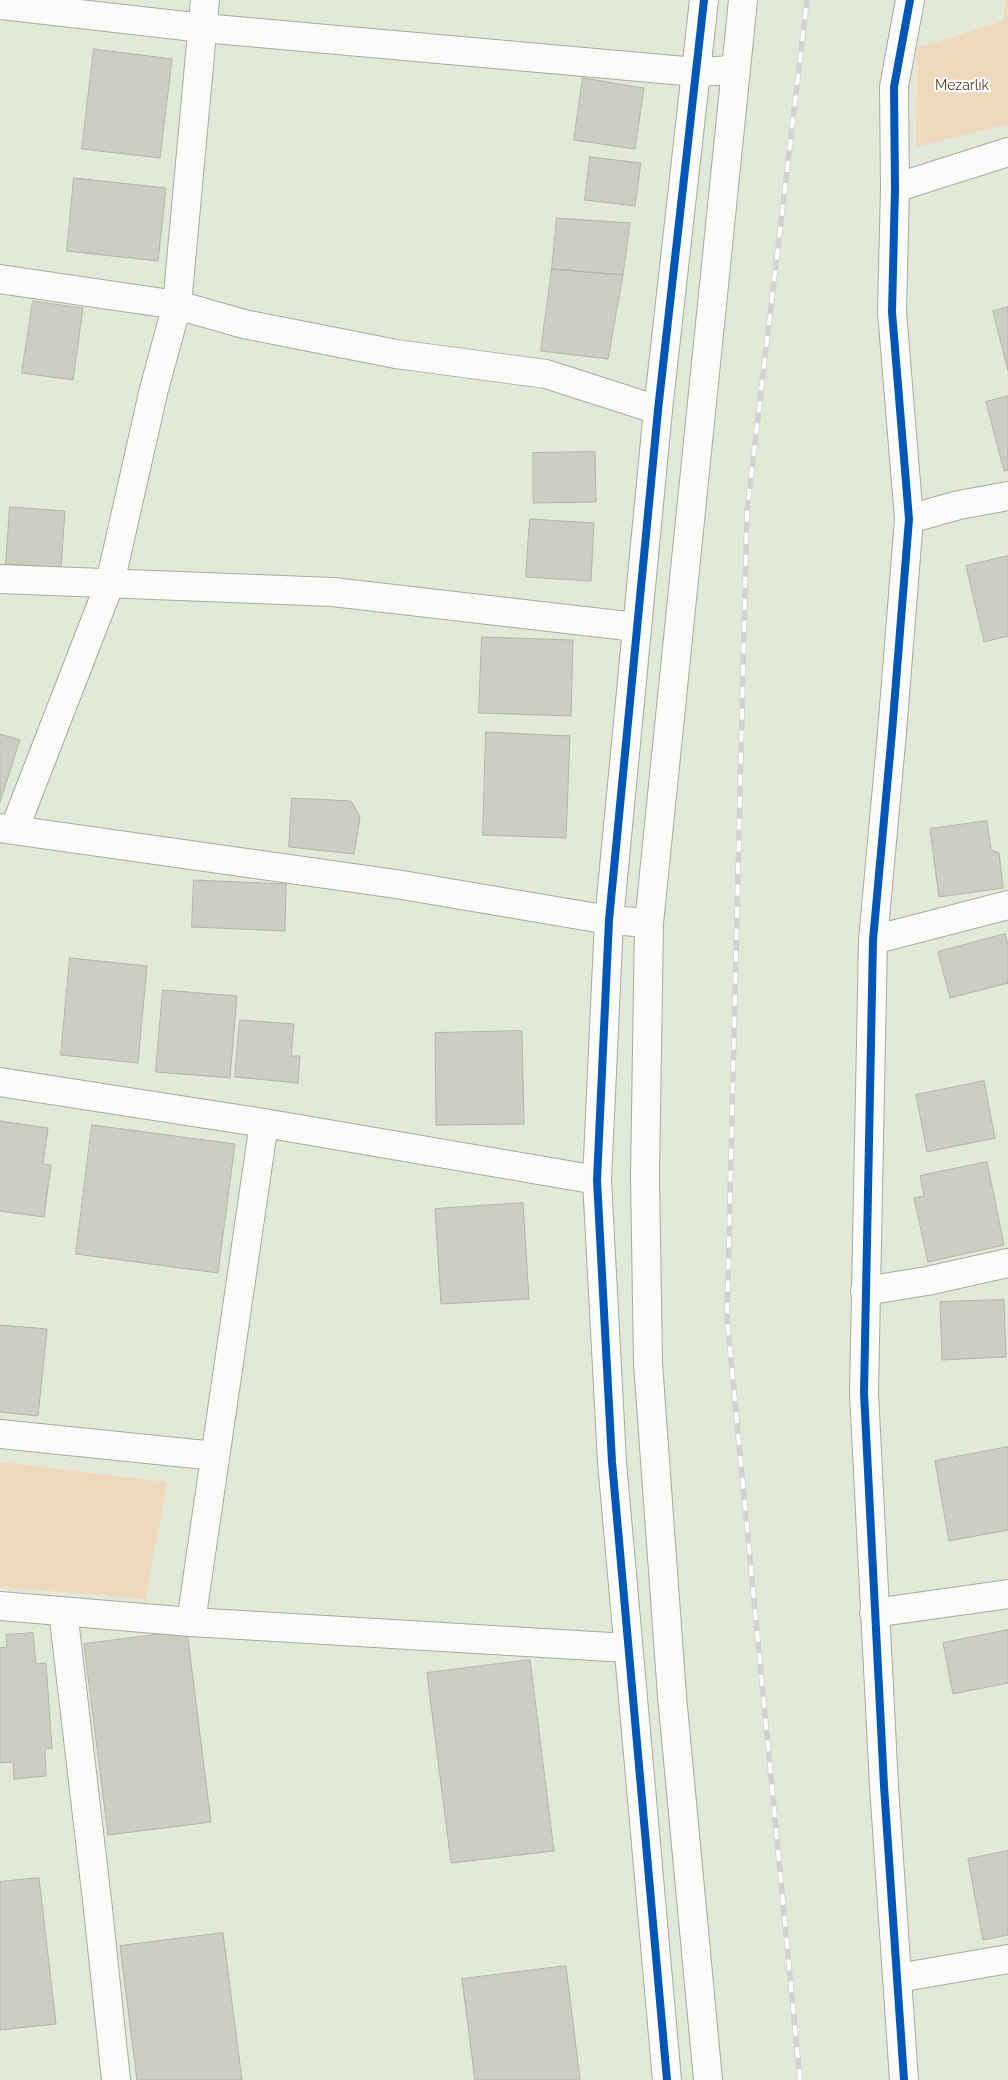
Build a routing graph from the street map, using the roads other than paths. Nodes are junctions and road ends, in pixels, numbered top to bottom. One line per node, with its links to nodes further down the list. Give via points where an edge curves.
1 (205, 0): 6 (street)
2 (704, 0): 8 (street)
3 (743, 0): 7 (street)
4 (910, 0): 10 (street, via 894,87)
5 (0, 6): 6 (street)
6 (203, 28): 8 (street); 12 (street)
7 (734, 70): 8 (street); 22 (street)
8 (696, 72): 13 (street)
9 (1008, 152): 10 (street)
10 (895, 188): 15 (street, via 892,312)
11 (0, 279): 12 (street)
12 (178, 305): 13 (street, via 244,324 396,354 546,374); 17 (street, via 154,388)
13 (658, 410): 18 (street)
14 (1008, 496): 15 (street)
15 (909, 519): 23 (street)
16 (0, 579): 17 (street)
17 (110, 584): 18 (street, via 333,592); 19 (street)
18 (636, 627): 21 (street)
19 (7, 829): 21 (street, via 396,884)
20 (1008, 905): 23 (street)
21 (609, 920): 22 (street); 26 (street)
22 (649, 923): 41 (street, via 645,1176 648,1362 672,1696)
23 (873, 940): 28 (street)
24 (0, 1082): 25 (street)
25 (264, 1123): 26 (street); 30 (street)
26 (597, 1180): 36 (street, via 612,1462)
27 (1008, 1263): 28 (street)
28 (866, 1291): 34 (street, via 864,1393)
29 (0, 1434): 30 (street)
30 (215, 1456): 35 (street)
31 (1008, 1594): 34 (street)
32 (0, 1606): 33 (street)
33 (63, 1611): 35 (street); 39 (street)
34 (874, 1612): 38 (street)
35 (191, 1622): 36 (street)
36 (627, 1648): 40 (street)
37 (1008, 1959): 38 (street)
38 (898, 1978): 42 (street)
39 (116, 2080)
40 (667, 2080)
41 (708, 2080)
42 (904, 2080)

